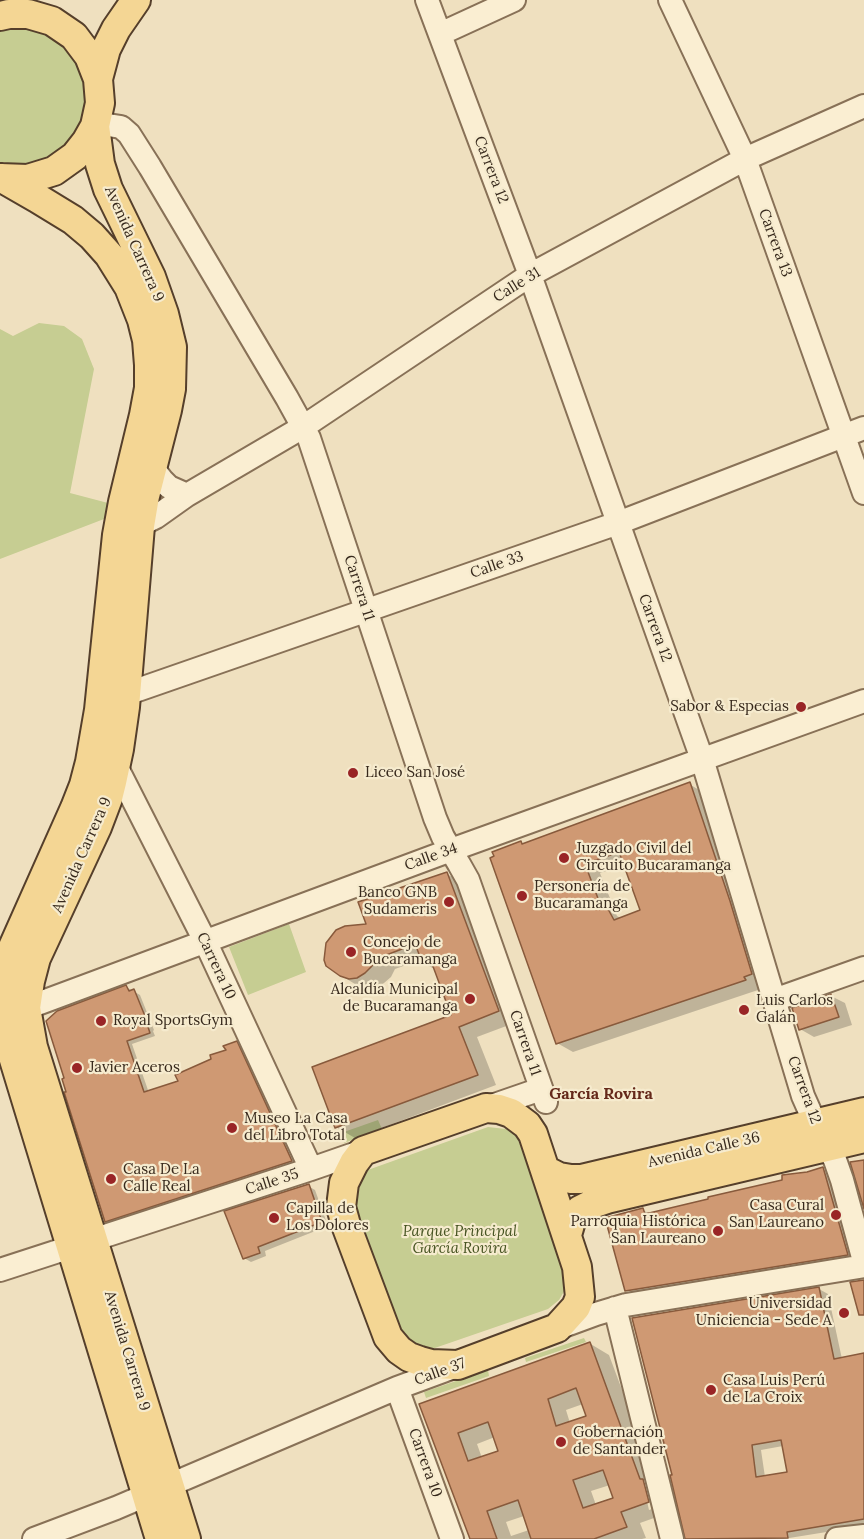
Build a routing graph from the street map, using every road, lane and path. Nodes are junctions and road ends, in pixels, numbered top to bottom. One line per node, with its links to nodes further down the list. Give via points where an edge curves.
1 (28, 0): 6 (main road)
2 (136, 0): 8 (main road, via 106,49)
3 (427, 0): 7 (street, Carrera 12)
4 (514, 0): 7 (street)
5 (670, 0): 11 (street, Carrera 13)
6 (0, 14): 8 (main road, via 28,14 52,21 74,36 90,56)
7 (440, 34): 13 (street, Carrera 12)
8 (98, 79): 10 (main road, via 100,103)
9 (864, 106): 11 (street, Calle 31)
10 (95, 126): 12 (main road, via 75,156 54,171 28,179); 14 (street, Carrera 11, via 121,127 129,134); 16 (main road, Avenida Carrera 9, via 103,176 151,277 172,348 171,389)
11 (745, 159): 13 (street, Calle 31); 15 (street, Carrera 13)
12 (1, 178): 20 (main road, Avenida Carrera 9, via 73,220 92,236 120,270 142,320 147,340 148,388 123,502)
13 (530, 275): 14 (street, Calle 31); 19 (street, Carrera 12)
14 (303, 427): 18 (street, Calle 31); 21 (street, Carrera 11)
15 (854, 432): 17 (street, Carrera 13); 19 (street, Calle 33)
16 (152, 466): 18 (street, via 170,487); 20 (main road, Avenida Carrera 9, via 145,496)
17 (864, 493)
18 (187, 495): 20 (street, Calle 31)
19 (618, 523): 21 (street, Calle 33); 24 (street, Carrera 12)
20 (128, 531): 22 (main road, Avenida Carrera 9); 29 (main road, Avenida Carrera 9, via 84,785)
21 (366, 610): 22 (street, Calle 33); 26 (street, Carrera 11, via 438,828)
22 (126, 694): 25 (main road, Avenida Carrera 9)
23 (864, 701): 24 (street, Calle 34)
24 (702, 759): 26 (street, Calle 34); 30 (street, Carrera 12)
25 (116, 766): 27 (street, Carrera 10); 31 (main road, Avenida Carrera 9, via 97,827 36,958 30,981)
26 (451, 850): 27 (street, Calle 34); 32 (street, Carrera 11, via 468,880)
27 (205, 941): 31 (street, Calle 34); 38 (street, Carrera 10)
28 (864, 968): 30 (street)
29 (2, 969): 31 (main road, Avenida Carrera 9)
30 (774, 1000): 35 (street, Carrera 12, via 803,1096)
31 (10, 1014): 41 (main road, Avenida Carrera 9, via 33,1047)
32 (544, 1095): 33 (street, Calle 35)
33 (486, 1108): 37 (main road, Calle 35); 39 (main road, via 511,1113 527,1125)
34 (864, 1112): 35 (main road, Avenida Calle 36)
35 (822, 1135): 36 (main road, Avenida Calle 36); 39 (main road, Avenida Calle 36, via 581,1179 559,1177); 40 (main road, Avenida Calle 36, via 592,1204 571,1221); 42 (street, Carrera 12, via 842,1180)
36 (864, 1138)
37 (363, 1151): 38 (street, Calle 35); 47 (main road, via 344,1183 341,1207 388,1337 409,1357 431,1364)
38 (311, 1169): 41 (street, Calle 35)
39 (545, 1170): 40 (main road)
40 (567, 1235): 46 (main road, via 577,1266 580,1297)
41 (82, 1244): 44 (street, Calle 35); 49 (main road, Avenida Carrera 9)
42 (864, 1261)
43 (864, 1266): 45 (street, Calle 37)
44 (0, 1270)
45 (615, 1308): 46 (street, Calle 37); 55 (street)
46 (556, 1328): 47 (main road, Calle 37)
47 (458, 1365): 48 (street, Calle 37)
48 (397, 1388): 49 (street, Calle 37); 54 (street, Carrera 10)
49 (158, 1491): 51 (street, Calle 37); 52 (main road, Avenida Carrera 9); 53 (main road, Avenida Carrera 9)
50 (864, 1536): 56 (street)
51 (34, 1539)
52 (160, 1539)
53 (186, 1539)
54 (453, 1539)
55 (672, 1539)
56 (837, 1539)

